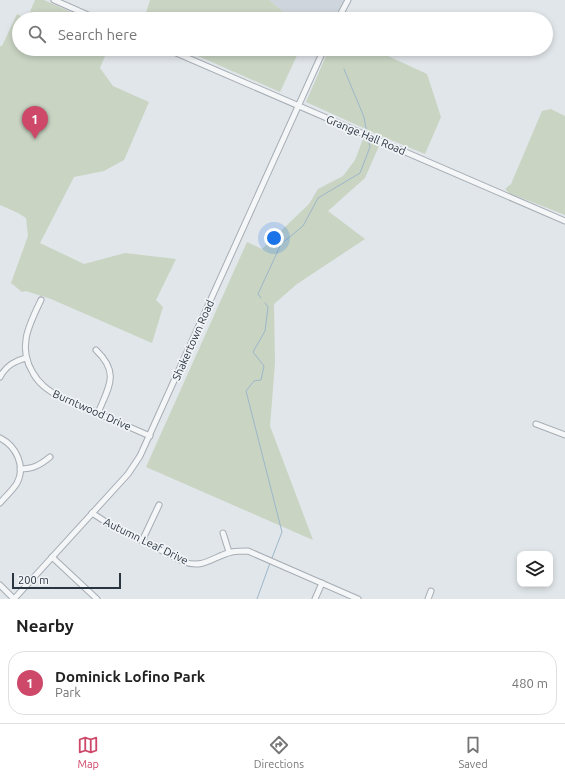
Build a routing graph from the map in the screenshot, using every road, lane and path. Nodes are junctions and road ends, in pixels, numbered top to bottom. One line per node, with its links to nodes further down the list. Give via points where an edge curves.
1 (54, 0): 3 (street)
2 (348, 0): 5 (street)
3 (61, 1): 4 (street)
4 (83, 12)
5 (342, 12)
6 (183, 56): 8 (street, Grange Hall Road)
7 (321, 56): 8 (street, Shakertown Road)
8 (298, 106): 9 (street, Grange Hall Road); 17 (street, Shakertown Road)
9 (565, 221)
10 (41, 300): 12 (street, via 26,334)
11 (96, 350): 14 (street, via 106,359 111,376)
12 (26, 358): 13 (street, via 10,365); 14 (street, Burntwood Drive, via 35,377 47,389)
13 (0, 377)
14 (98, 413): 17 (street, Burntwood Drive)
15 (536, 424): 16 (street)
16 (565, 435)
17 (150, 436): 23 (street, Shakertown Road, via 133,468)
18 (0, 438): 20 (street, via 15,450)
19 (50, 456): 20 (street, via 37,467)
20 (20, 469): 21 (street, via 16,484)
21 (0, 503)
22 (159, 505): 25 (street)
23 (92, 513): 25 (street, Autumn Leaf Drive); 27 (street, Shakertown Road)
24 (223, 533): 26 (street)
25 (142, 541): 26 (street, Autumn Leaf Drive, via 181,561 195,564 205,563)
26 (229, 552): 28 (street, Autumn Leaf Drive, via 254,553)
27 (52, 557): 31 (street, Shakertown Road); 32 (street)
28 (322, 583): 33 (street); 34 (street, Autumn Leaf Drive)
29 (0, 585): 31 (street)
30 (431, 591): 35 (street)
31 (14, 599)
32 (96, 599)
33 (315, 599)
34 (358, 599)
35 (428, 599)

